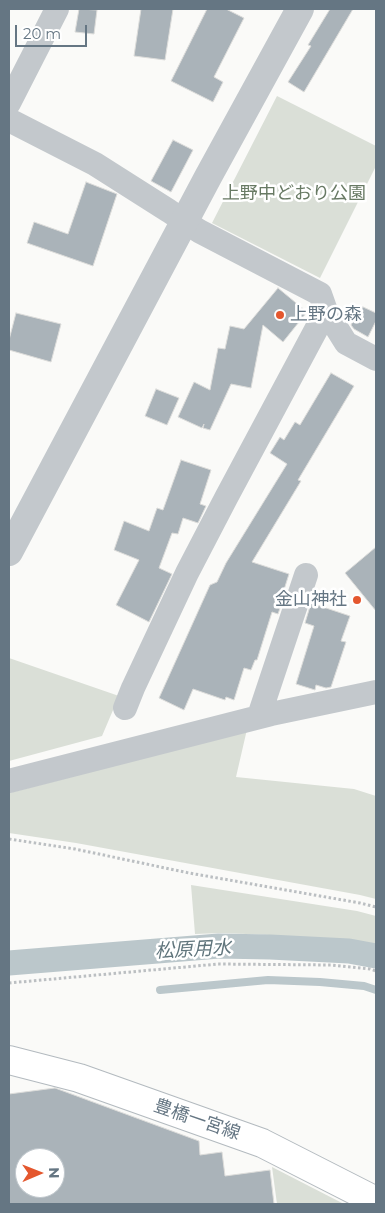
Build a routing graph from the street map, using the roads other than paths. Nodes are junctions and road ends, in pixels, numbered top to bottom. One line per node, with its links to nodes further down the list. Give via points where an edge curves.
1 (57, 9): 3 (street)
2 (300, 9): 5 (street)
3 (9, 103)
4 (9, 120): 5 (street, via 95,164)
5 (185, 221): 6 (street, via 221,244 320,294); 8 (street)
6 (326, 312): 7 (street, via 346,343); 11 (street, via 196,557)
7 (376, 359)
8 (9, 552)
9 (306, 575): 12 (street)
10 (376, 692): 12 (street)
11 (124, 708)
12 (259, 716): 13 (street)
13 (9, 781)
14 (9, 1060): 15 (main road, 豊橋一宮線, via 79,1078 262,1142)
15 (376, 1200)

